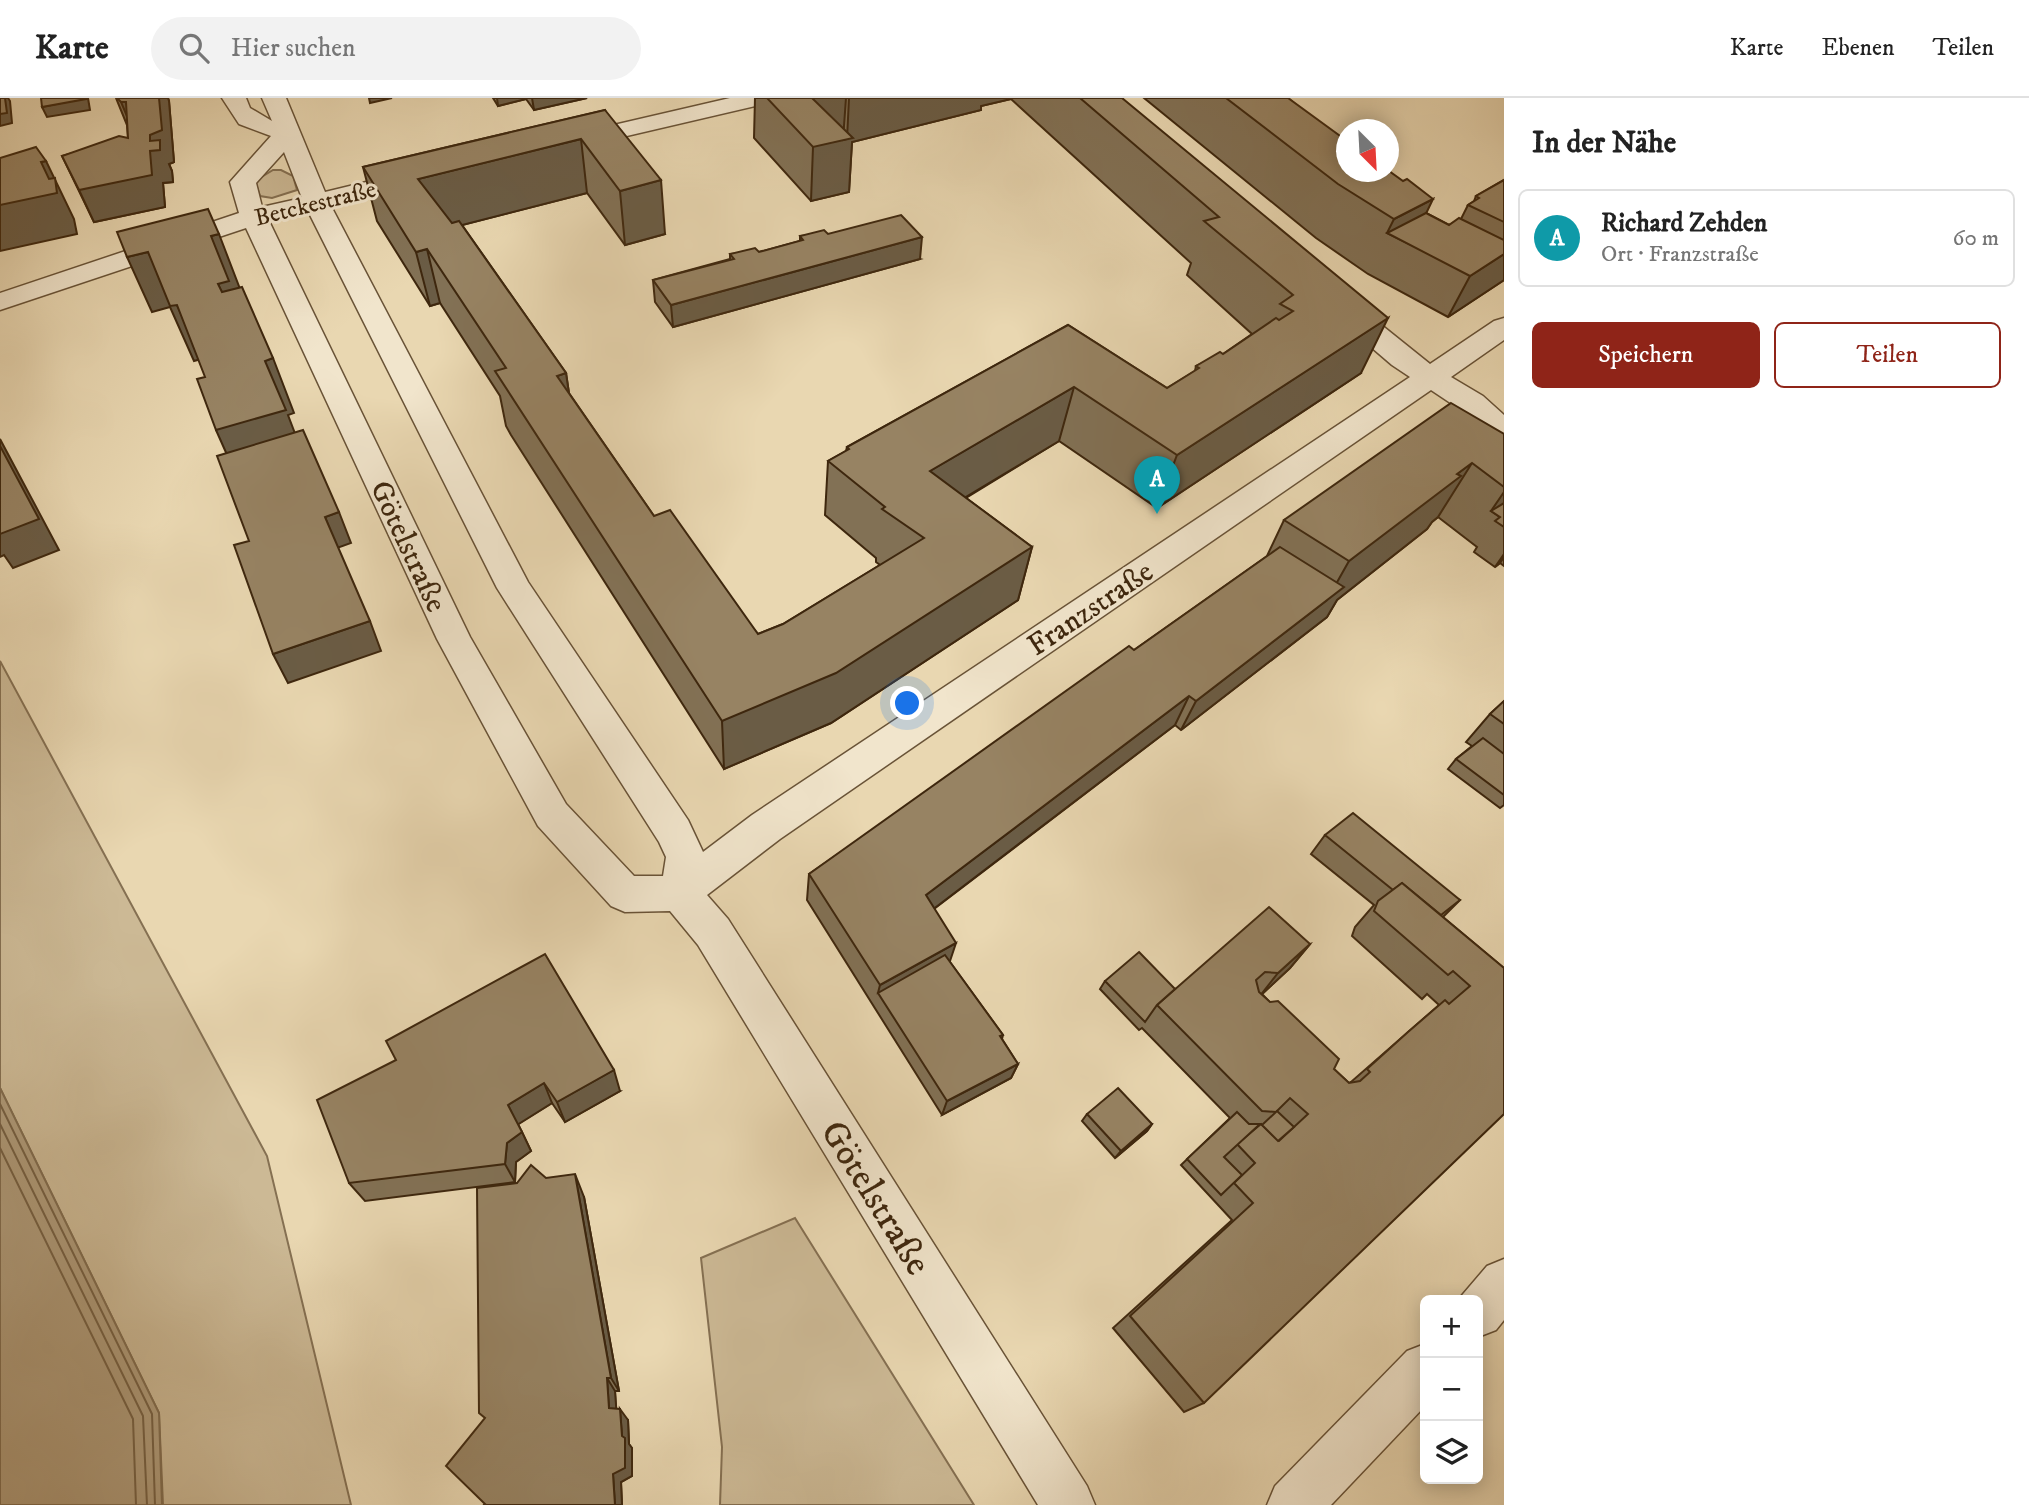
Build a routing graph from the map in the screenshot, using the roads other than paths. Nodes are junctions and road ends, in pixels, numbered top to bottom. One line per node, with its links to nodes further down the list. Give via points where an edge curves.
1 (234, 98): 4 (street, via 244,118)
2 (274, 98): 4 (street)
3 (760, 98): 5 (street)
4 (287, 133): 7 (street); 8 (street, Götelstraße, via 243,182)
5 (553, 146)
6 (437, 173): 7 (street, Betckestraße)
7 (316, 201): 8 (street, Betckestraße); 14 (street, via 514,588 674,832 686,857)
8 (253, 218): 10 (street, Betckestraße); 14 (street, Götelstraße, via 454,639 552,815 625,894)
9 (1324, 292): 12 (street)
10 (0, 302)
11 (1504, 327): 12 (street, Franzstraße)
12 (1430, 377): 13 (street, via 1472,403); 14 (street, Franzstraße, via 766,827)
13 (1504, 431)
14 (680, 893): 19 (street, Götelstraße, via 713,932)
15 (1504, 1283): 16 (street)
16 (1483, 1306)
17 (1420, 1373): 18 (street)
18 (1296, 1504)
19 (1068, 1505)

